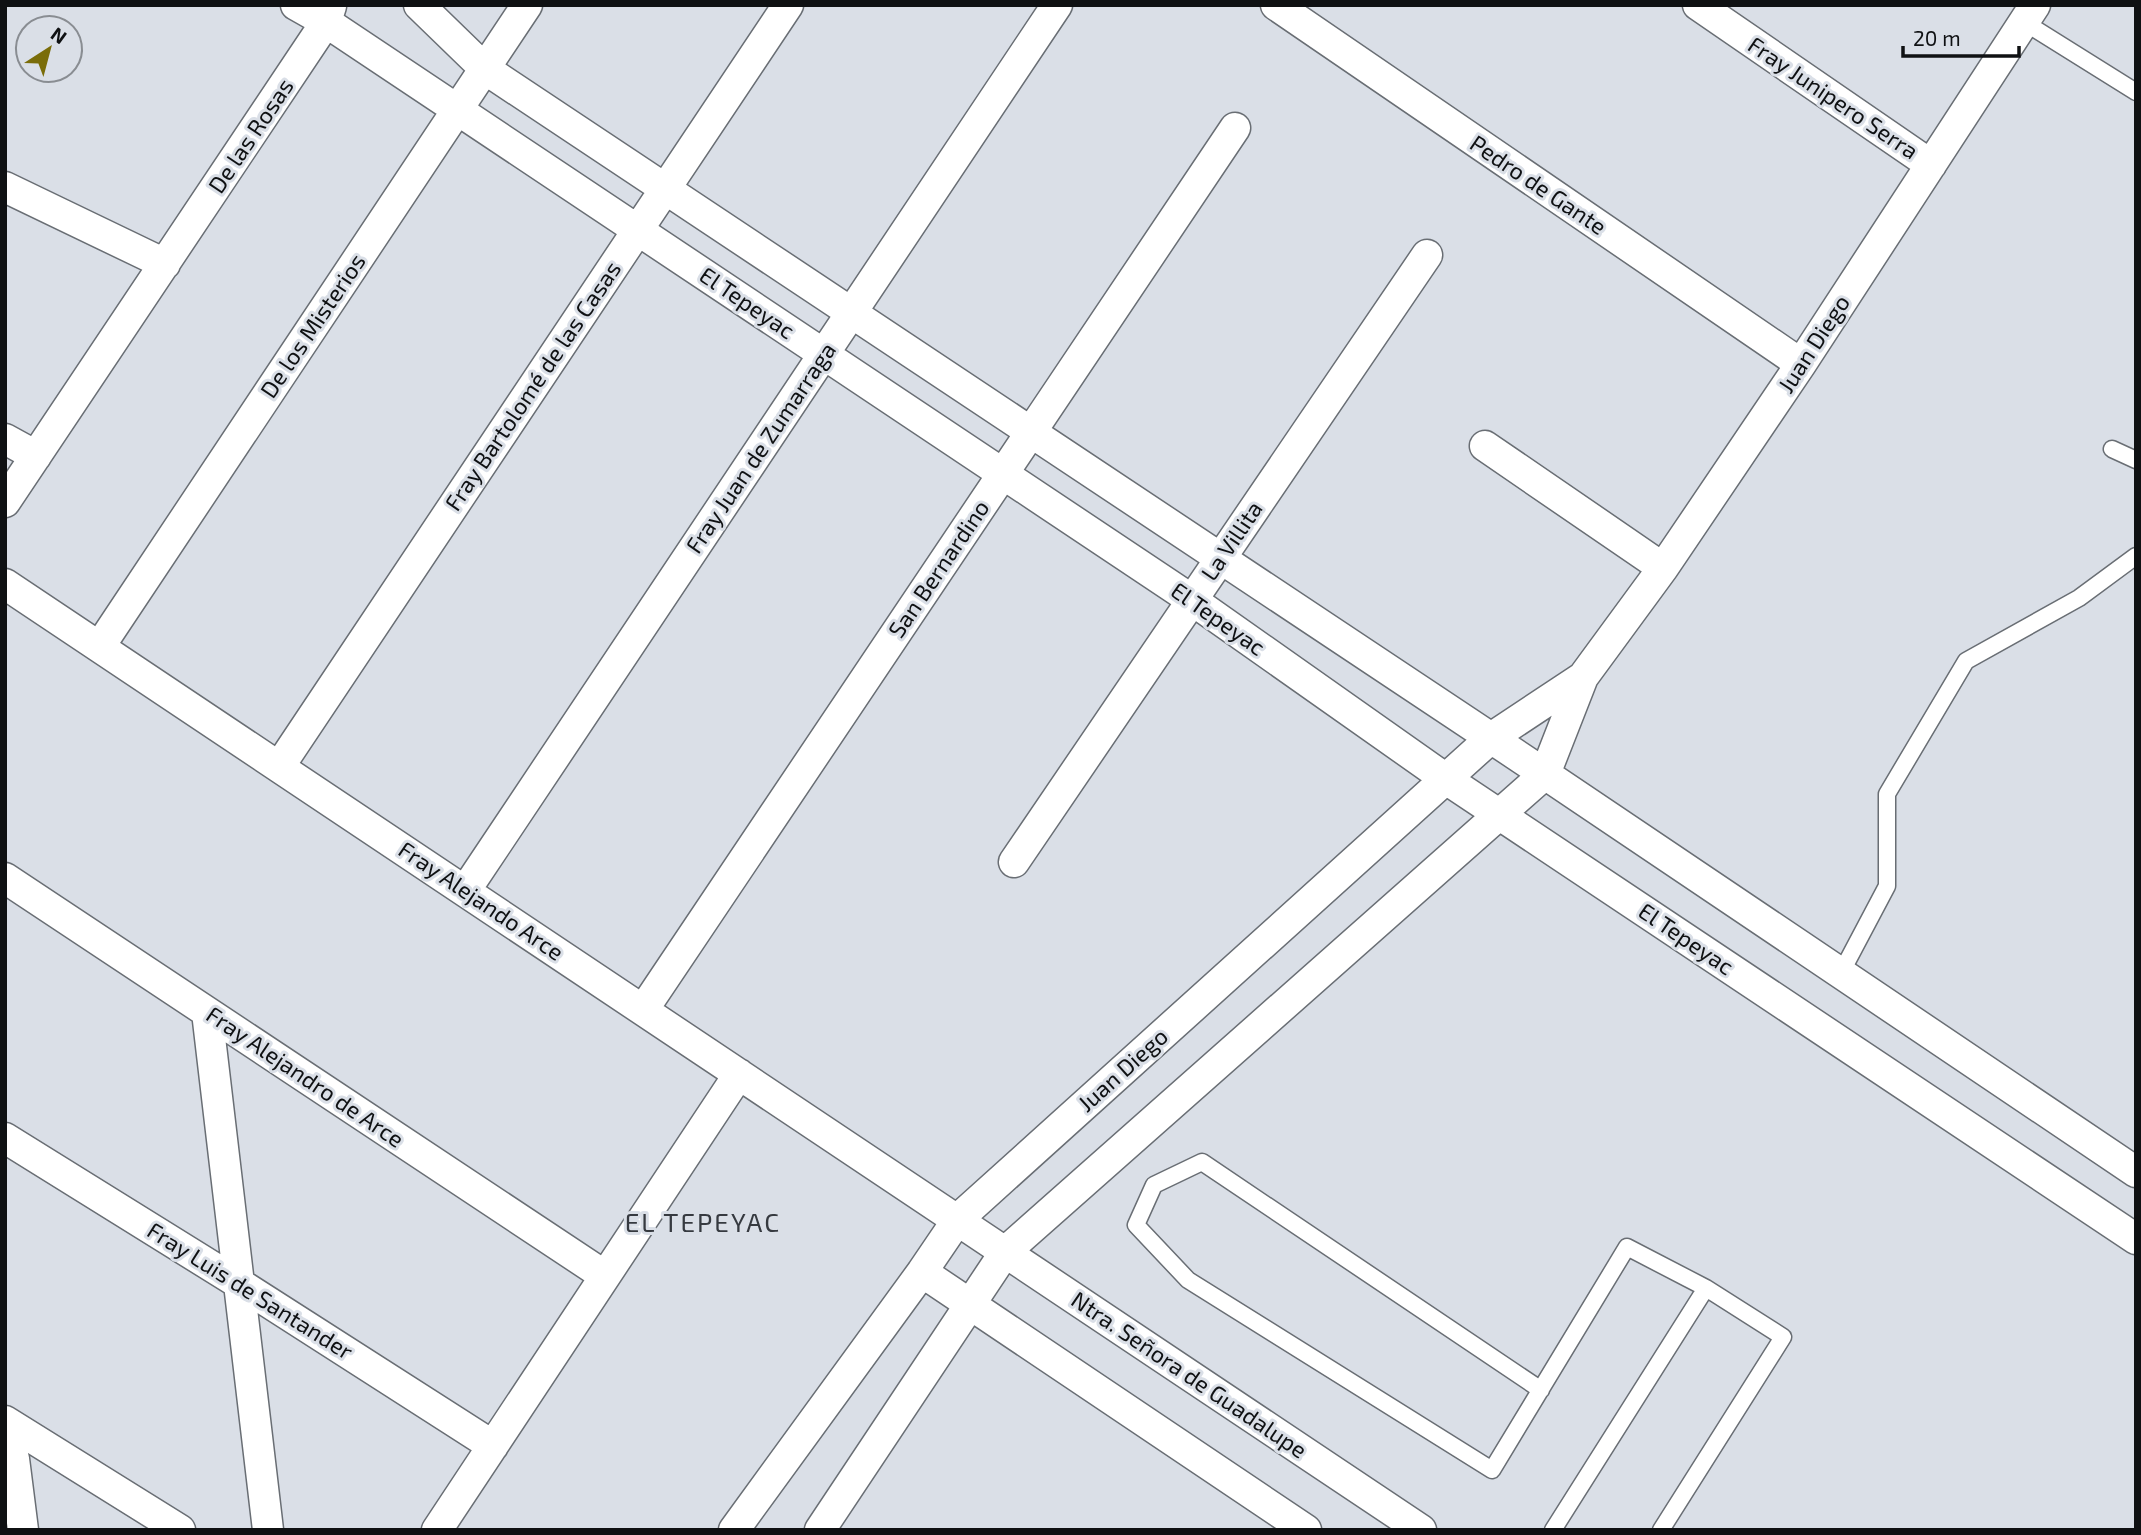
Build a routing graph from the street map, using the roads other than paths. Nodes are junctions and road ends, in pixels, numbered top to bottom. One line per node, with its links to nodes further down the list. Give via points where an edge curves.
1 (296, 5): 8 (street, El Tepeyac)
2 (419, 5): 10 (street)
3 (527, 5): 10 (street, De los Misterios)
4 (788, 5): 16 (street, Fray Bartolomé de las Casas)
5 (1057, 5): 20 (street, Fray Juan de Zumarraga)
6 (1276, 5): 22 (street, Pedro de Gante)
7 (1698, 5): 14 (street, Fray Junipero Serra)
8 (329, 14): 12 (street, El Tepeyac); 19 (street, De las Rosas)
9 (2029, 14): 11 (lane); 14 (street, Juan Diego)
10 (485, 69): 12 (street, De los Misterios); 16 (street)
11 (2136, 93)
12 (457, 110): 17 (street, El Tepeyac); 36 (street, De los Misterios)
13 (1235, 128): 23 (street, San Bernardino)
14 (1931, 165): 22 (street, Juan Diego)
15 (5, 187): 19 (street)
16 (665, 189): 17 (street, Fray Bartolomé de las Casas); 20 (street)
17 (638, 230): 21 (street, El Tepeyac); 39 (street, Fray Bartolomé de las Casas)
18 (1427, 255): 32 (street, La Villita)
19 (165, 264): 27 (street, De las Rosas)
20 (851, 313): 21 (street, Fray Juan de Zumarraga); 23 (street)
21 (823, 354): 29 (street, El Tepeyac); 45 (street, Fray Juan de Zumarraga)
22 (1801, 364): 33 (street, Juan Diego)
23 (1030, 432): 29 (street, San Bernardino); 32 (street)
24 (5, 439): 27 (street)
25 (1485, 446): 33 (street)
26 (2112, 449): 28 (lane)
27 (36, 456): 30 (street, De las Rosas)
28 (2136, 460)
29 (1003, 473): 35 (street, El Tepeyac); 47 (street, San Bernardino)
30 (5, 502)
31 (2136, 556): 46 (lane, via 2079,598 1966,661 1888,794 1887,886)
32 (1220, 559): 35 (street, La Villita); 38 (street)
33 (1663, 568): 37 (street, Juan Diego)
34 (5, 584): 36 (street, Fray Alejando Arce)
35 (1192, 600): 41 (street, El Tepeyac); 43 (street, La Villita)
36 (100, 646): 39 (street, Fray Alejando Arce)
37 (1583, 677): 38 (street, Juan Diego); 40 (street, Juan Diego)
38 (1491, 738): 40 (street); 41 (street, Juan Diego)
39 (279, 766): 45 (street, Fray Alejando Arce)
40 (1545, 774): 42 (street, Juan Diego); 46 (street)
41 (1446, 779): 42 (street, El Tepeyac); 52 (street, Juan Diego)
42 (1499, 814): 53 (street, El Tepeyac); 54 (street, Juan Diego)
43 (1014, 862)
44 (5, 878): 48 (street, Fray Alejandro de Arce)
45 (466, 891): 47 (street, Fray Alejando Arce)
46 (1841, 974): 51 (street)
47 (643, 1010): 49 (street, Fray Alejando Arce)
48 (207, 1012): 56 (street, Fray Alejandro de Arce); 57 (street)
49 (739, 1074): 52 (street, Fray Alejando Arce); 56 (street)
50 (5, 1138): 57 (street, Fray Luis de Santander)
51 (2136, 1172)
52 (958, 1219): 54 (street, Ntra. Señora de Guadalupe); 55 (street, Juan Diego)
53 (2136, 1239)
54 (1005, 1252): 59 (street, Juan Diego); 70 (street, Ntra. Señora de Guadalupe)
55 (922, 1272): 59 (street); 67 (street, Juan Diego)
56 (605, 1276): 62 (street)
57 (240, 1284): 62 (street, Fray Luis de Santander); 65 (street)
58 (1706, 1288): 60 (lane, via 1628,1247); 71 (lane); 72 (lane, via 1783,1337)
59 (970, 1305): 68 (street, Juan Diego); 69 (street)
60 (1541, 1390): 60 (lane, via 1492,1470 1188,1280 1136,1225 1154,1185 1202,1162)
61 (5, 1422): 63 (street); 64 (street)
62 (493, 1446): 66 (street)
63 (23, 1530)
64 (180, 1530)
65 (268, 1530)
66 (437, 1530)
67 (734, 1530)
68 (821, 1530)
69 (1306, 1530)
70 (1421, 1530)
71 (1553, 1530)
72 (1661, 1530)

